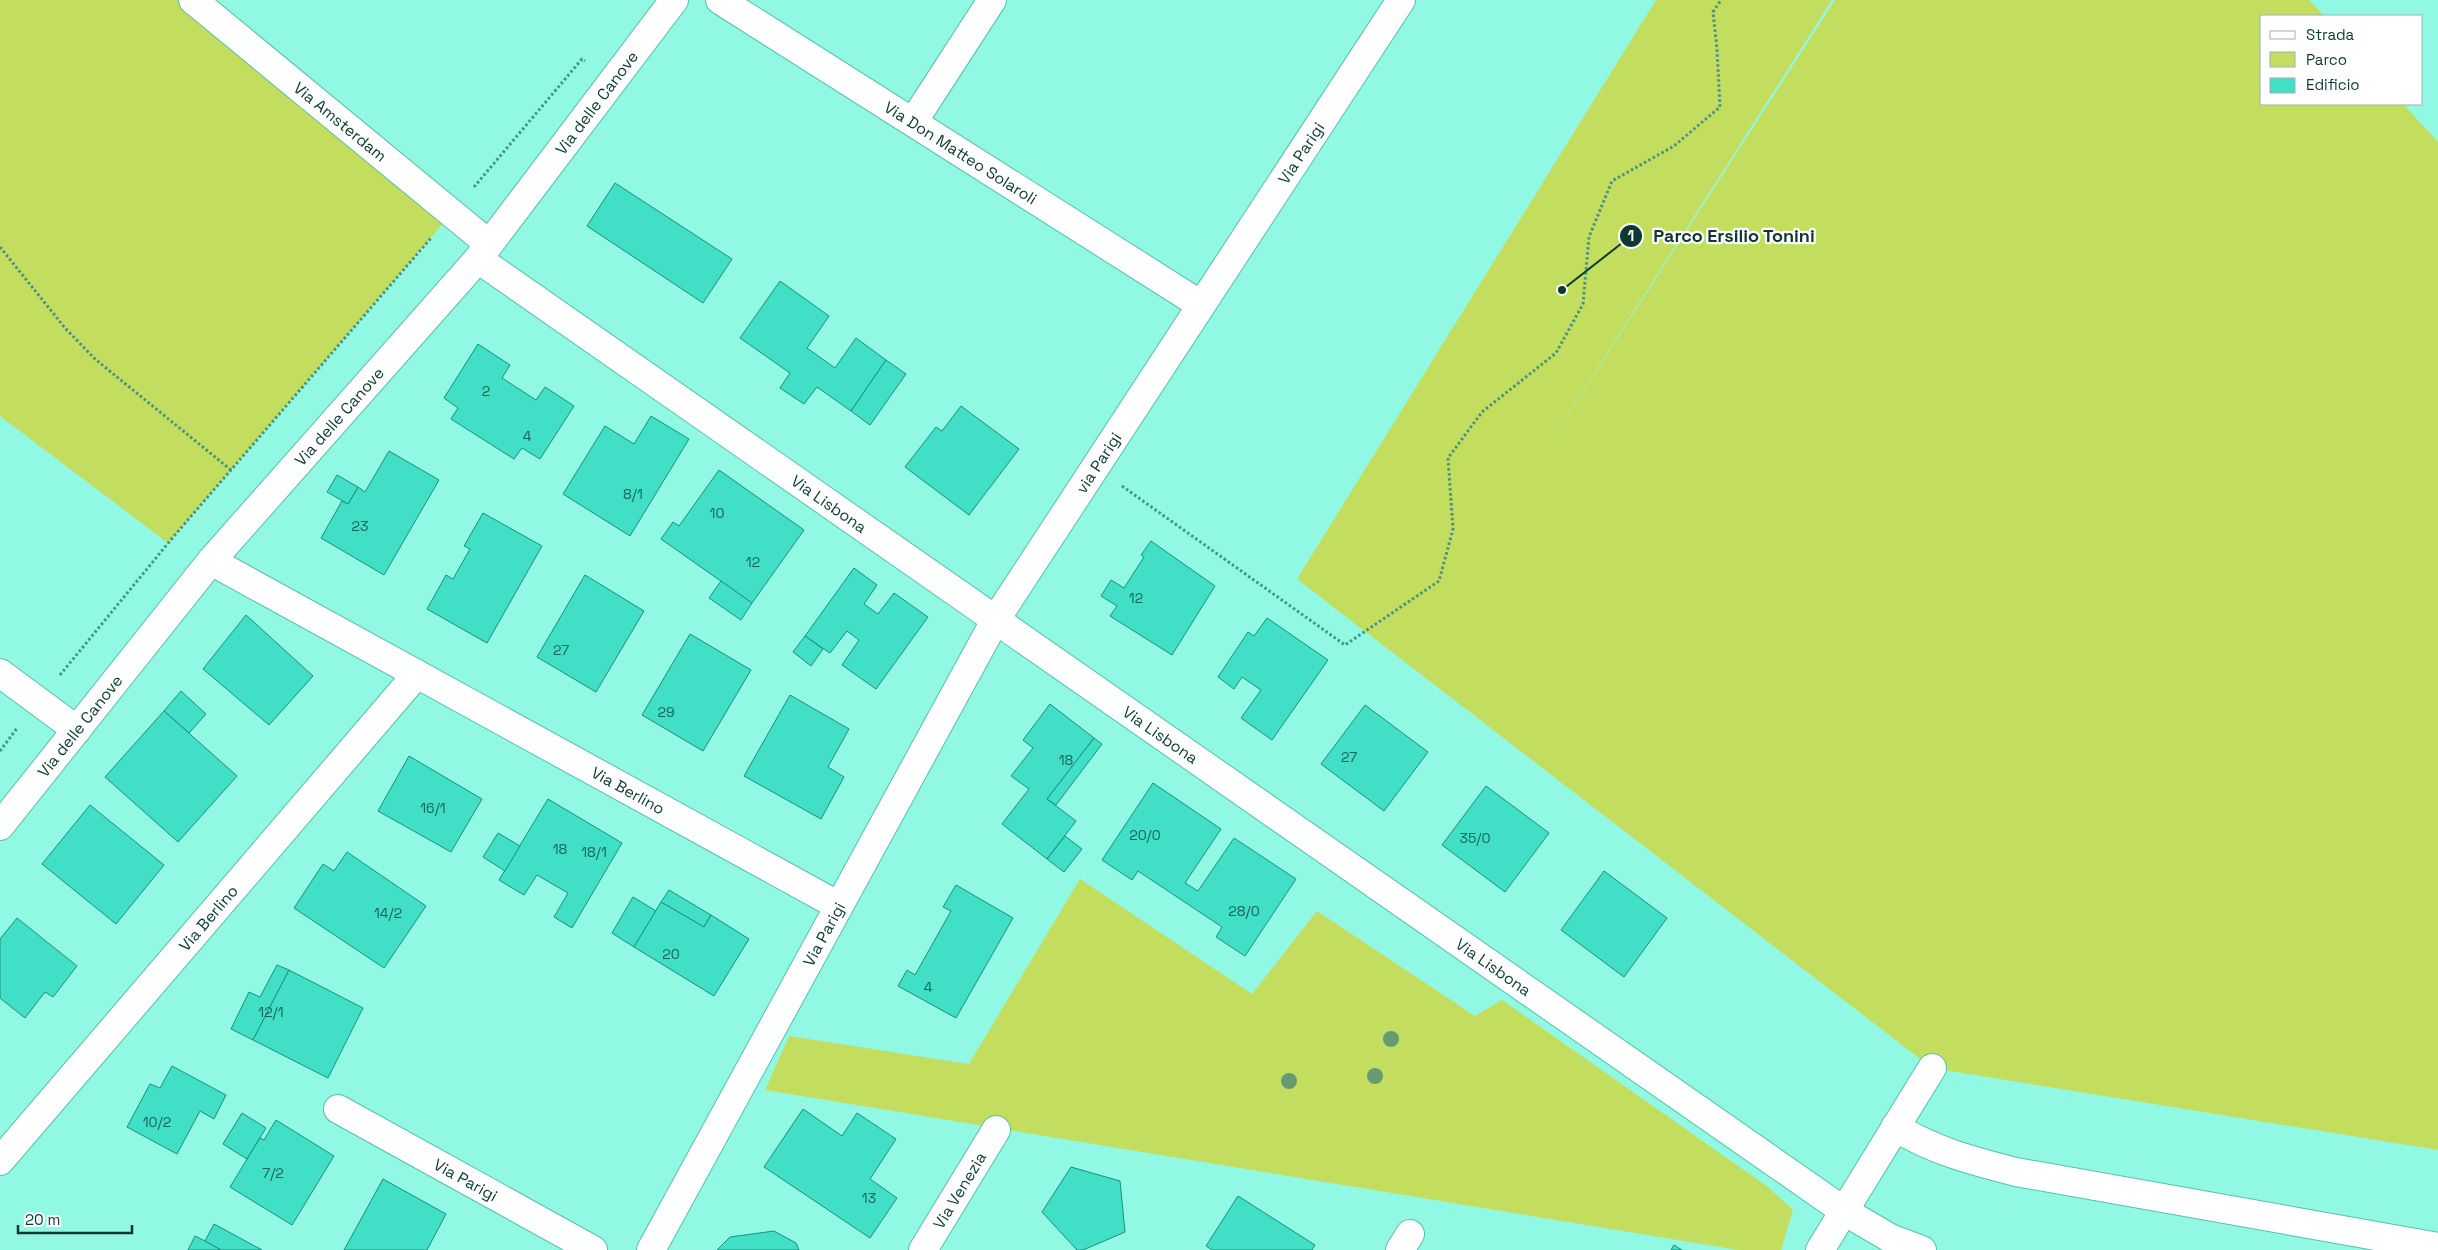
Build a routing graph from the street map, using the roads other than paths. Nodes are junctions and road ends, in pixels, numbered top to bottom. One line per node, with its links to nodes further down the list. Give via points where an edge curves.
1 (193, 0): 7 (street, Via Amsterdam, via 452,213)
2 (674, 0): 7 (street, Via delle Canove)
3 (720, 0): 6 (street, Via Don Matteo Solaroli)
4 (992, 0): 6 (street)
5 (1401, 0): 8 (street, Via Parigi)
6 (913, 122): 8 (street, Via Don Matteo Solaroli)
7 (483, 251): 9 (street, Via delle Canove); 10 (street, Via Lisbona)
8 (1201, 305): 10 (street, via Parigi)
9 (211, 561): 12 (street, Via Berlino); 13 (street, Via delle Canove)
10 (996, 619): 15 (street, Via Parigi); 21 (street, Via Lisbona)
11 (0, 673): 13 (street)
12 (417, 674): 15 (street, Via Berlino); 20 (street, Via Berlino)
13 (77, 730): 14 (street, Via delle Canove)
14 (0, 826)
15 (839, 906): 24 (street, Via Parigi)
16 (1932, 1068): 18 (street)
17 (338, 1109): 23 (street, Via Parigi)
18 (1895, 1127): 21 (street); 22 (street, via 1920,1143 1960,1158 2016,1172)
19 (996, 1130): 25 (street, Via Venezia)
20 (0, 1161)
21 (1844, 1211): 26 (street); 27 (street, Via Lisbona, via 1890,1238)
22 (2438, 1247)
23 (593, 1250)
24 (651, 1250)
25 (923, 1250)
26 (1820, 1250)
27 (1922, 1250)

